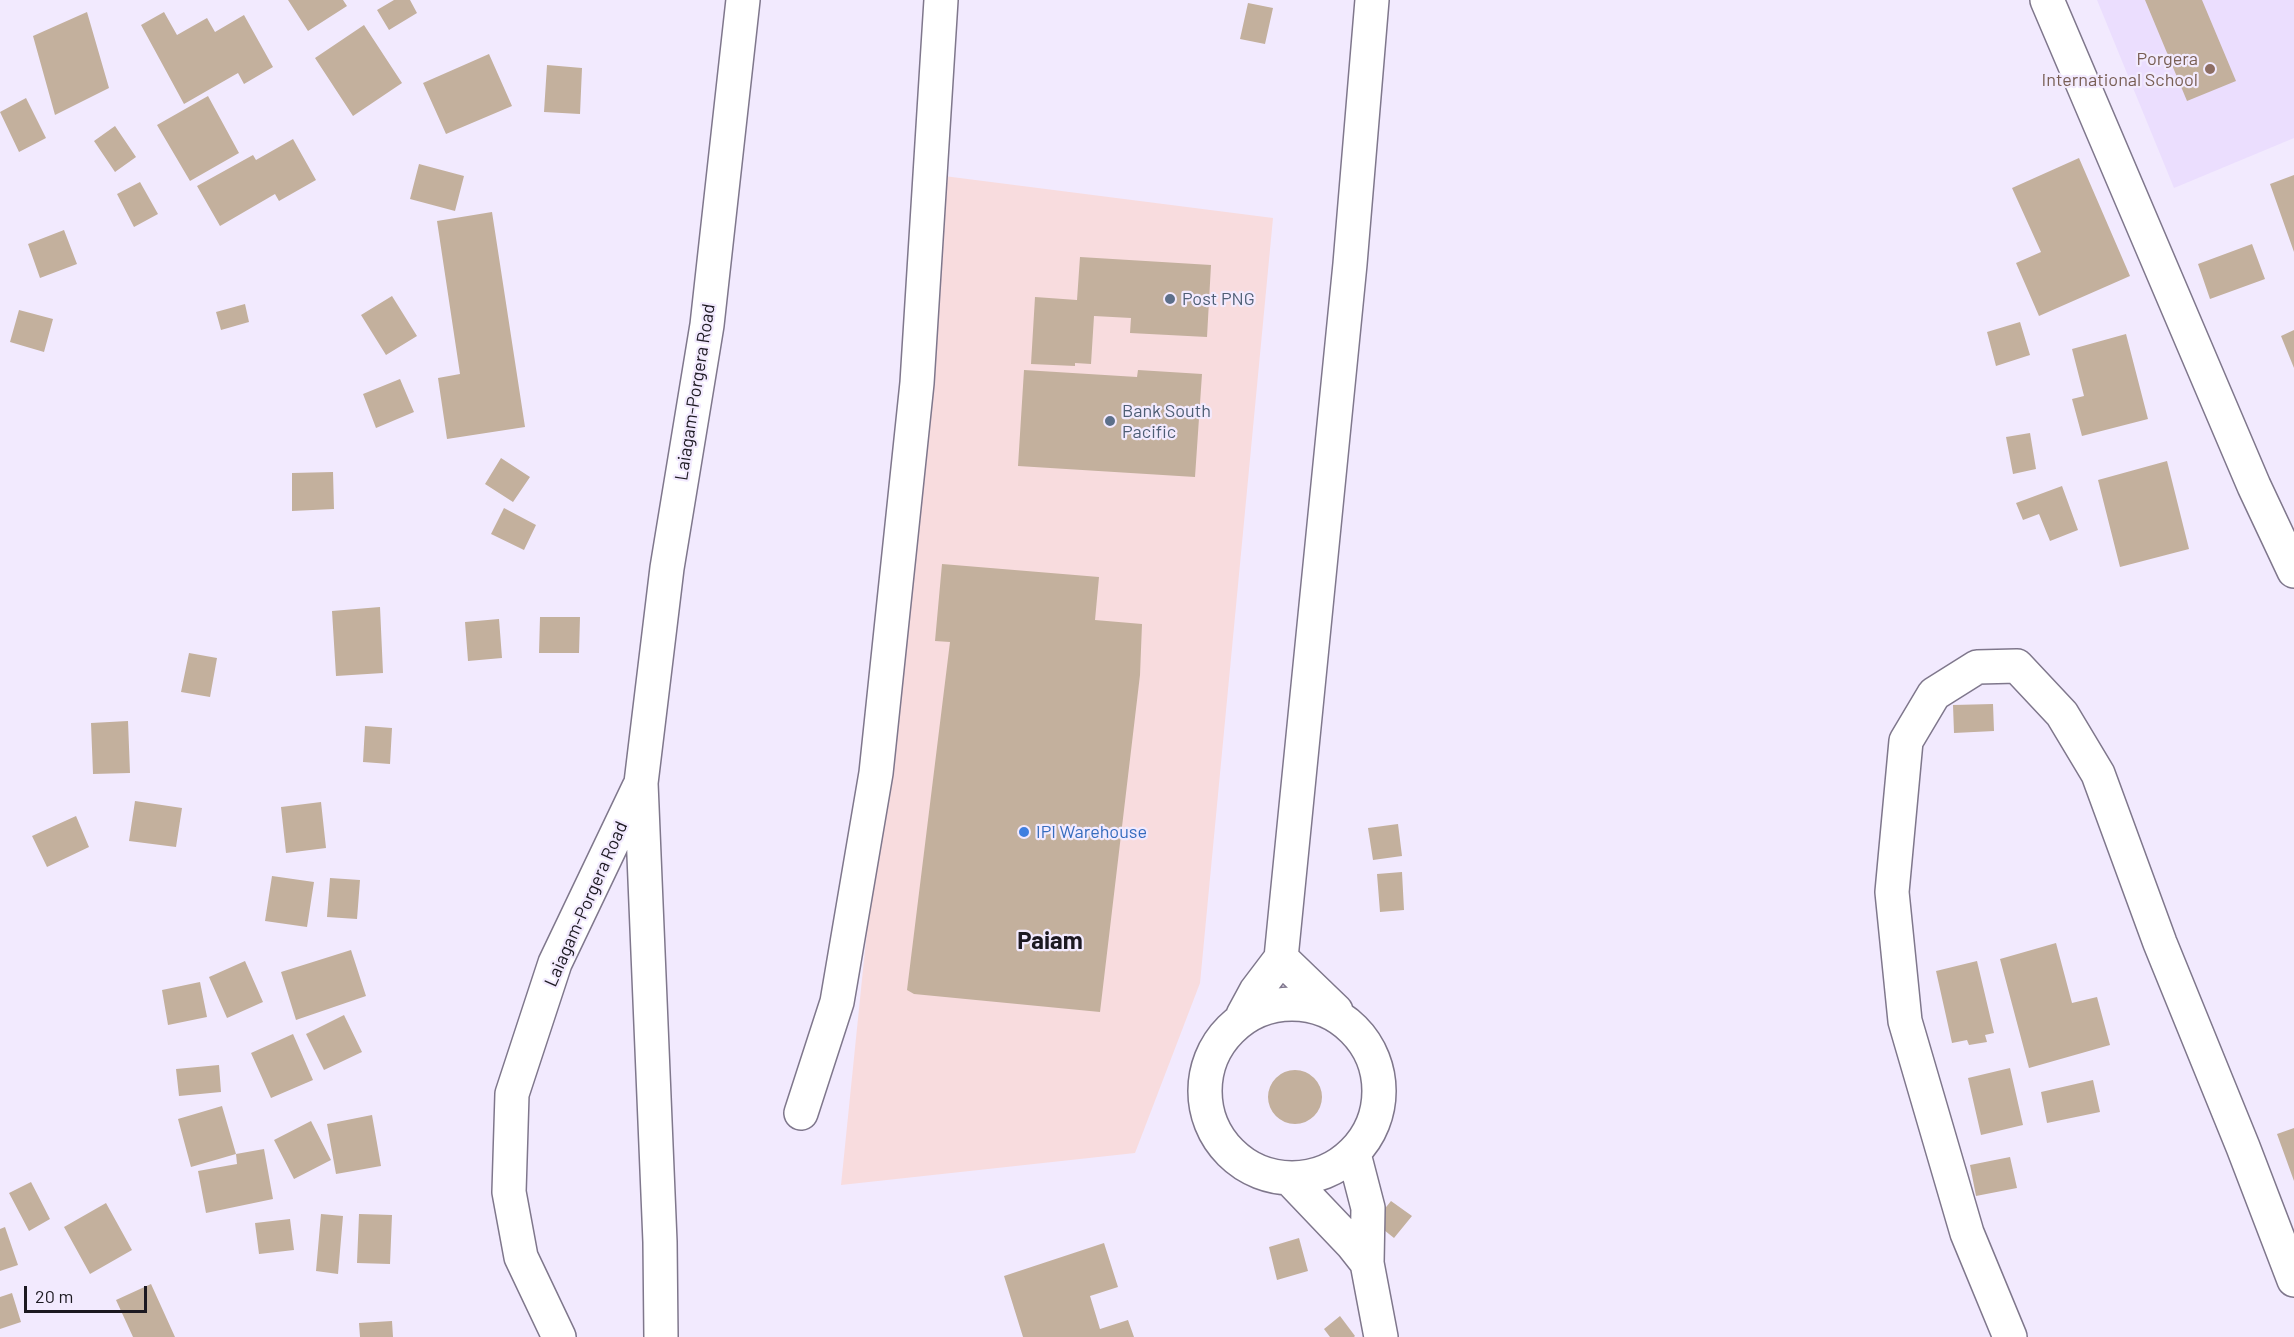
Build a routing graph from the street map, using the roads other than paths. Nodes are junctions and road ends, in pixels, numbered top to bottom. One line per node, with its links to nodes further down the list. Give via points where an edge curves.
1 (743, 0): 6 (street, Laiagam-Porgera Road, via 707,325 667,568)
2 (941, 0): 10 (street, via 917,383 876,773 837,1002)
3 (1372, 0): 7 (street, via 1350,264)
4 (2047, 0): 5 (street)
5 (2294, 571)
6 (641, 783): 15 (street, Laiagam-Porgera Road, via 555,963 512,1094 509,1192 521,1257); 16 (street, Laiagam-Porgera Road)
7 (1281, 958): 8 (street); 9 (street)
8 (1243, 1016): 9 (street, via 1293,1001); 12 (street, via 1229,1027 1204,1072 1208,1124 1242,1165)
9 (1342, 1017): 11 (street, via 1367,1042 1381,1083 1373,1125)
10 (801, 1113)
11 (1354, 1154): 12 (street, via 1325,1173); 13 (street, via 1368,1208)
12 (1291, 1180): 13 (street)
13 (1367, 1263): 17 (street)
14 (2294, 1280): 18 (street, via 2160,943 2098,774 2062,714 2016,666 1977,667 1934,694 1906,741 1892,892 1905,1021 1967,1233)
15 (560, 1337)
16 (661, 1337)
17 (1381, 1337)
18 (2010, 1337)

